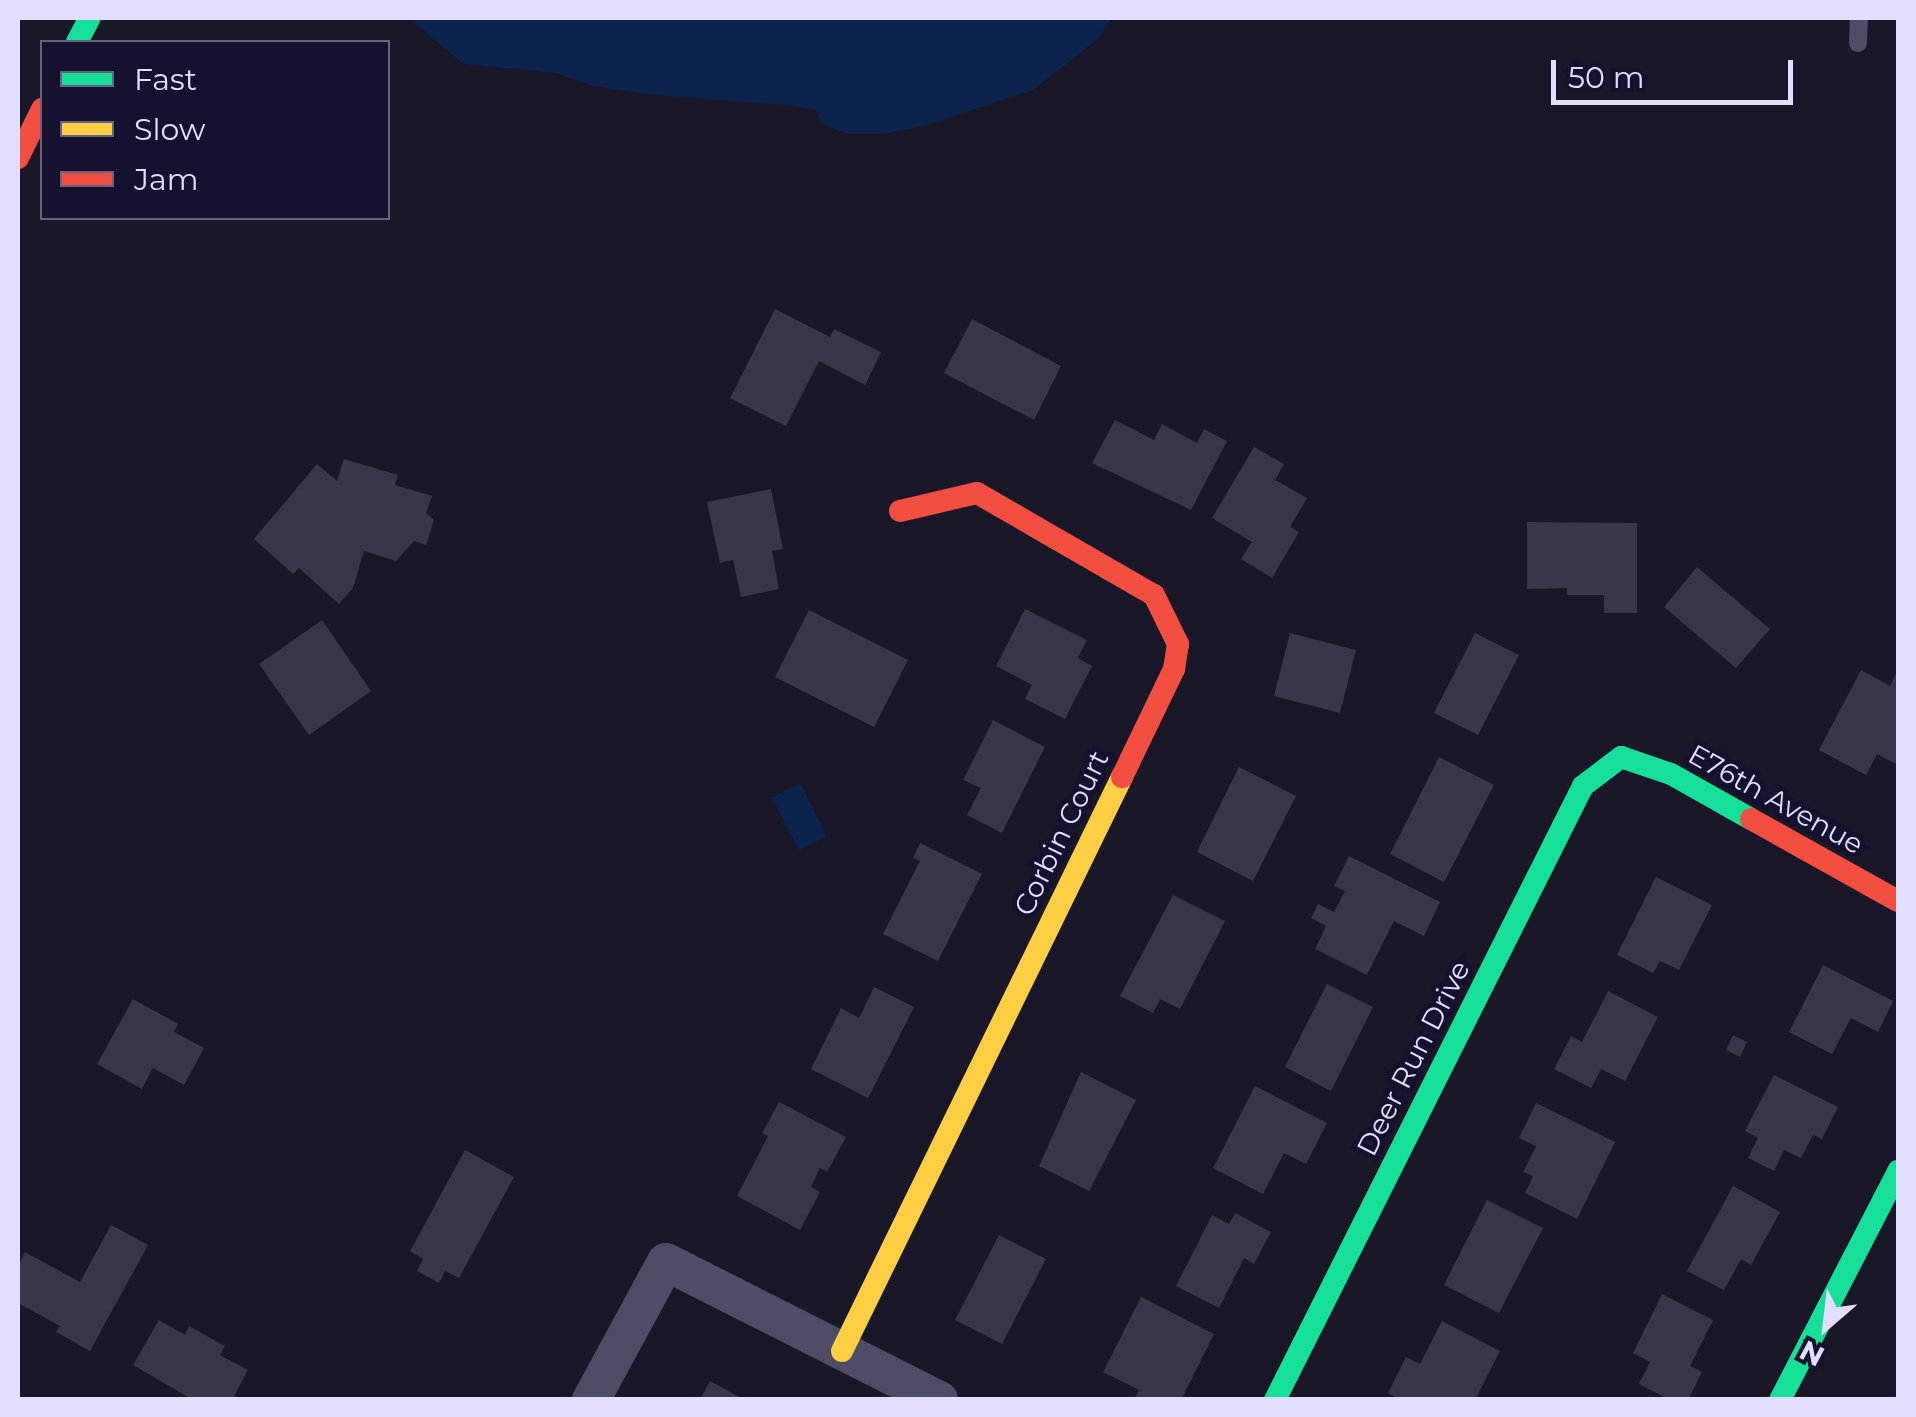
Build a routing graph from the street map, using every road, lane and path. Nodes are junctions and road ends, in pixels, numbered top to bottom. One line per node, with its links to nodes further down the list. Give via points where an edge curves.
1 (90, 18): 3 (street)
2 (1858, 18): 4 (lane)
3 (78, 40)
4 (1858, 43)
5 (40, 113): 6 (street)
6 (18, 158)
7 (900, 511): 11 (street, Corbin Court, via 977,493 1142,586 1169,619 1178,644 1174,669)
8 (1621, 758): 9 (street, E76th Avenue, via 1671,774); 14 (street, Deer Run Drive, via 1584,786)
9 (1898, 901)
10 (1898, 1171): 15 (street)
11 (842, 1351): 12 (street, via 666,1262); 13 (street)
12 (591, 1400)
13 (940, 1400)
14 (1275, 1400)
15 (1780, 1400)

